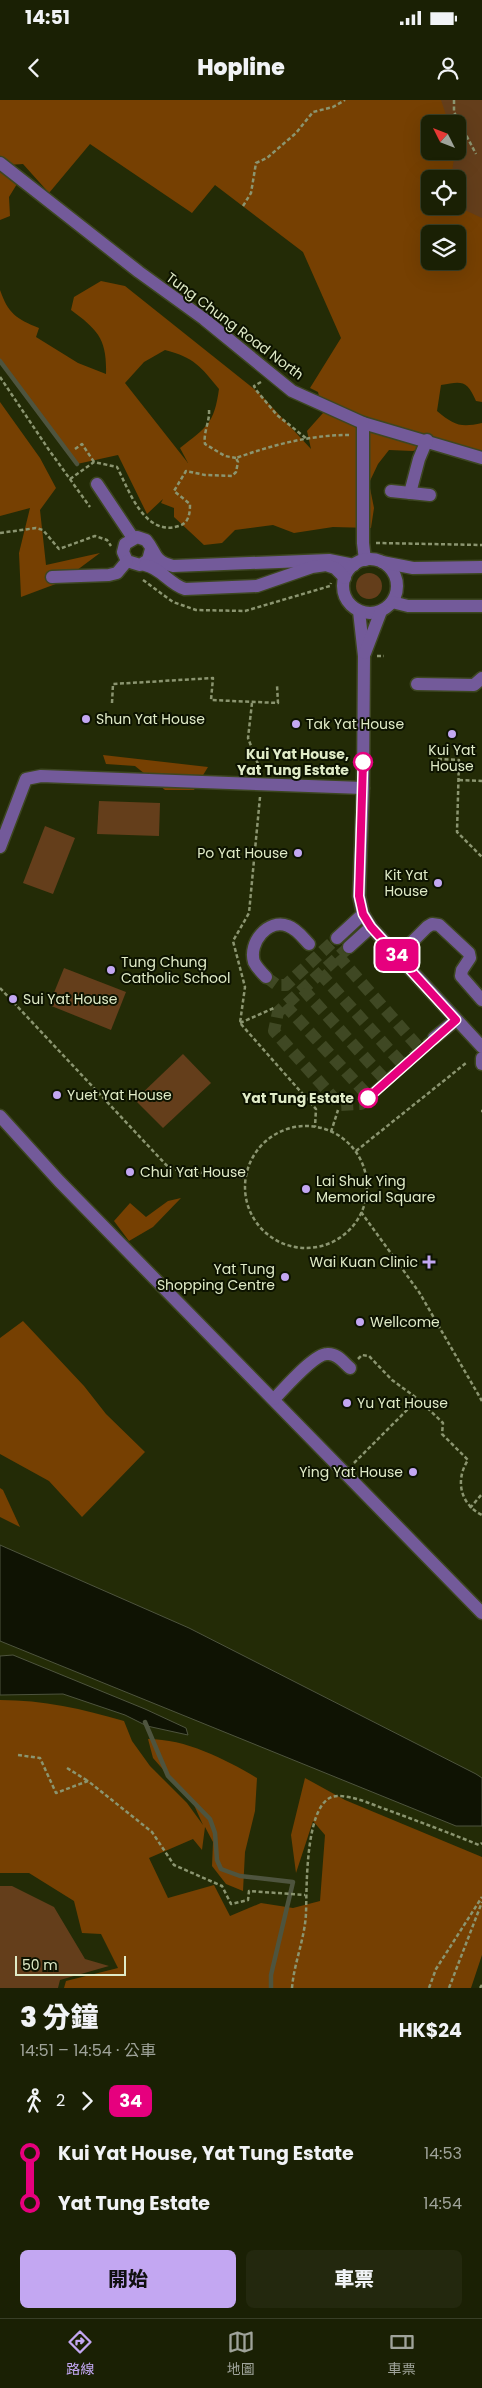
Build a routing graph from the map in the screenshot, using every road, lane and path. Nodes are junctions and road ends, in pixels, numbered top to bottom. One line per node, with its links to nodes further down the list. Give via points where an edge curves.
1 (345, 100): 5 (path, via 313,112 296,133 267,158 256,163 251,193)
2 (454, 100): 3 (path, via 454,112)
3 (476, 154)
4 (0, 163): 9 (street, Tung Chung Road North, via 204,319 292,391)
5 (243, 206)
6 (0, 377): 19 (path)
7 (266, 380): 12 (path, via 254,386 256,390 278,415)
8 (209, 410): 16 (path, via 205,444 225,456)
9 (363, 423): 13 (street, Tung Chung Road North); 26 (street)
10 (346, 431): 11 (path)
11 (348, 435): 12 (path); 14 (path)
12 (307, 438): 16 (path, via 272,445)
13 (427, 440): 17 (street, Tung Chung Road North); 22 (street)
14 (352, 442)
15 (75, 449): 18 (path, via 82,444)
16 (236, 458): 18 (path, via 237,467 232,476 186,471 174,491 190,504 190,513 185,523 177,527 163,527 144,518 117,467)
17 (482, 458)
18 (94, 462): 19 (path)
19 (70, 479): 24 (path)
20 (97, 484): 25 (street)
21 (390, 491): 22 (street)
22 (410, 493): 23 (street)
23 (430, 495)
24 (90, 507)
25 (133, 538): 28 (street, via 146,540); 29 (street, via 124,548)
26 (363, 542): 27 (path); 30 (street)
27 (482, 545)
28 (151, 549): 30 (street, via 162,563 173,566 329,560); 32 (street, via 148,560)
29 (127, 561): 32 (street); 35 (street, via 117,572 108,575)
30 (359, 562): 31 (street); 36 (street)
31 (382, 562): 33 (street, via 413,568); 38 (street, via 389,567 397,584)
32 (141, 564): 34 (street, via 157,569 184,589 257,586 312,567 326,565)
33 (482, 567)
34 (335, 568): 36 (street); 37 (path)
35 (52, 577)
36 (345, 578): 41 (street, via 347,601)
37 (330, 586)
38 (392, 602): 39 (street, via 408,606); 40 (street)
39 (482, 606)
40 (382, 610): 41 (street); 42 (street)
41 (359, 611): 42 (street)
42 (364, 656): 52 (street)
43 (482, 678): 44 (street, via 474,685)
44 (416, 684)
45 (277, 685): 47 (path, via 278,703)
46 (112, 702): 47 (path, via 113,684 213,678 211,700)
47 (252, 703): 49 (path, via 248,738)
48 (438, 759): 50 (path, via 459,760)
49 (262, 776)
50 (458, 780): 51 (path); 54 (path, via 458,832)
51 (482, 781)
52 (363, 788): 53 (street, via 41,776 26,779); 55 (street, via 359,896)
53 (0, 847)
54 (482, 857)
55 (363, 914): 56 (street); 57 (street)
56 (371, 927): 59 (street); 60 (street)
57 (337, 938)
58 (309, 944): 61 (street, via 288,925 278,925 261,933 253,951 254,961)
59 (349, 947)
60 (398, 956): 63 (street, via 432,924 439,925 469,953 470,958 461,976); 65 (street)
61 (266, 978)
62 (0, 988): 76 (path, via 170,1169)
63 (482, 1000)
64 (274, 1008): 66 (path)
65 (456, 1020): 67 (street); 68 (street)
66 (240, 1023)
67 (434, 1038)
68 (482, 1047)
69 (482, 1058): 71 (street)
70 (466, 1063): 75 (path)
71 (482, 1064)
72 (338, 1110): 74 (path)
73 (0, 1116): 79 (street)
74 (331, 1132): 75 (path); 76 (path, via 300,1126 280,1132 262,1144 251,1160)
75 (356, 1151): 77 (path, via 365,1170 367,1192)
76 (245, 1178): 77 (path, via 245,1197 251,1215 263,1231 278,1242 297,1248 316,1247 334,1241 349,1230)
77 (362, 1212): 81 (path, via 419,1292)
78 (350, 1368): 79 (street, via 336,1356 326,1354 316,1358); 80 (path, via 362,1356 369,1356 392,1380)
79 (274, 1399): 82 (street)
80 (418, 1399): 82 (path); 84 (path, via 443,1423 442,1434 468,1460 460,1487)
81 (482, 1401)
82 (345, 1472): 86 (street)
83 (482, 1494): 84 (path)
84 (470, 1508): 85 (path)
85 (482, 1515)
86 (482, 1613)
87 (18, 1755): 89 (path, via 40,1758 56,1793)
88 (67, 1768): 89 (path)
89 (88, 1781): 91 (path, via 152,1832 174,1865 222,1886 231,1904 248,1900 249,1891)
90 (481, 1845): 91 (path, via 365,1801 337,1795 320,1808 311,1829)
91 (305, 1895): 94 (path, via 306,1914)
92 (482, 1897): 95 (path, via 436,1969)
93 (482, 1902): 96 (path)
94 (292, 1988)
95 (429, 1988)
96 (449, 1988)

